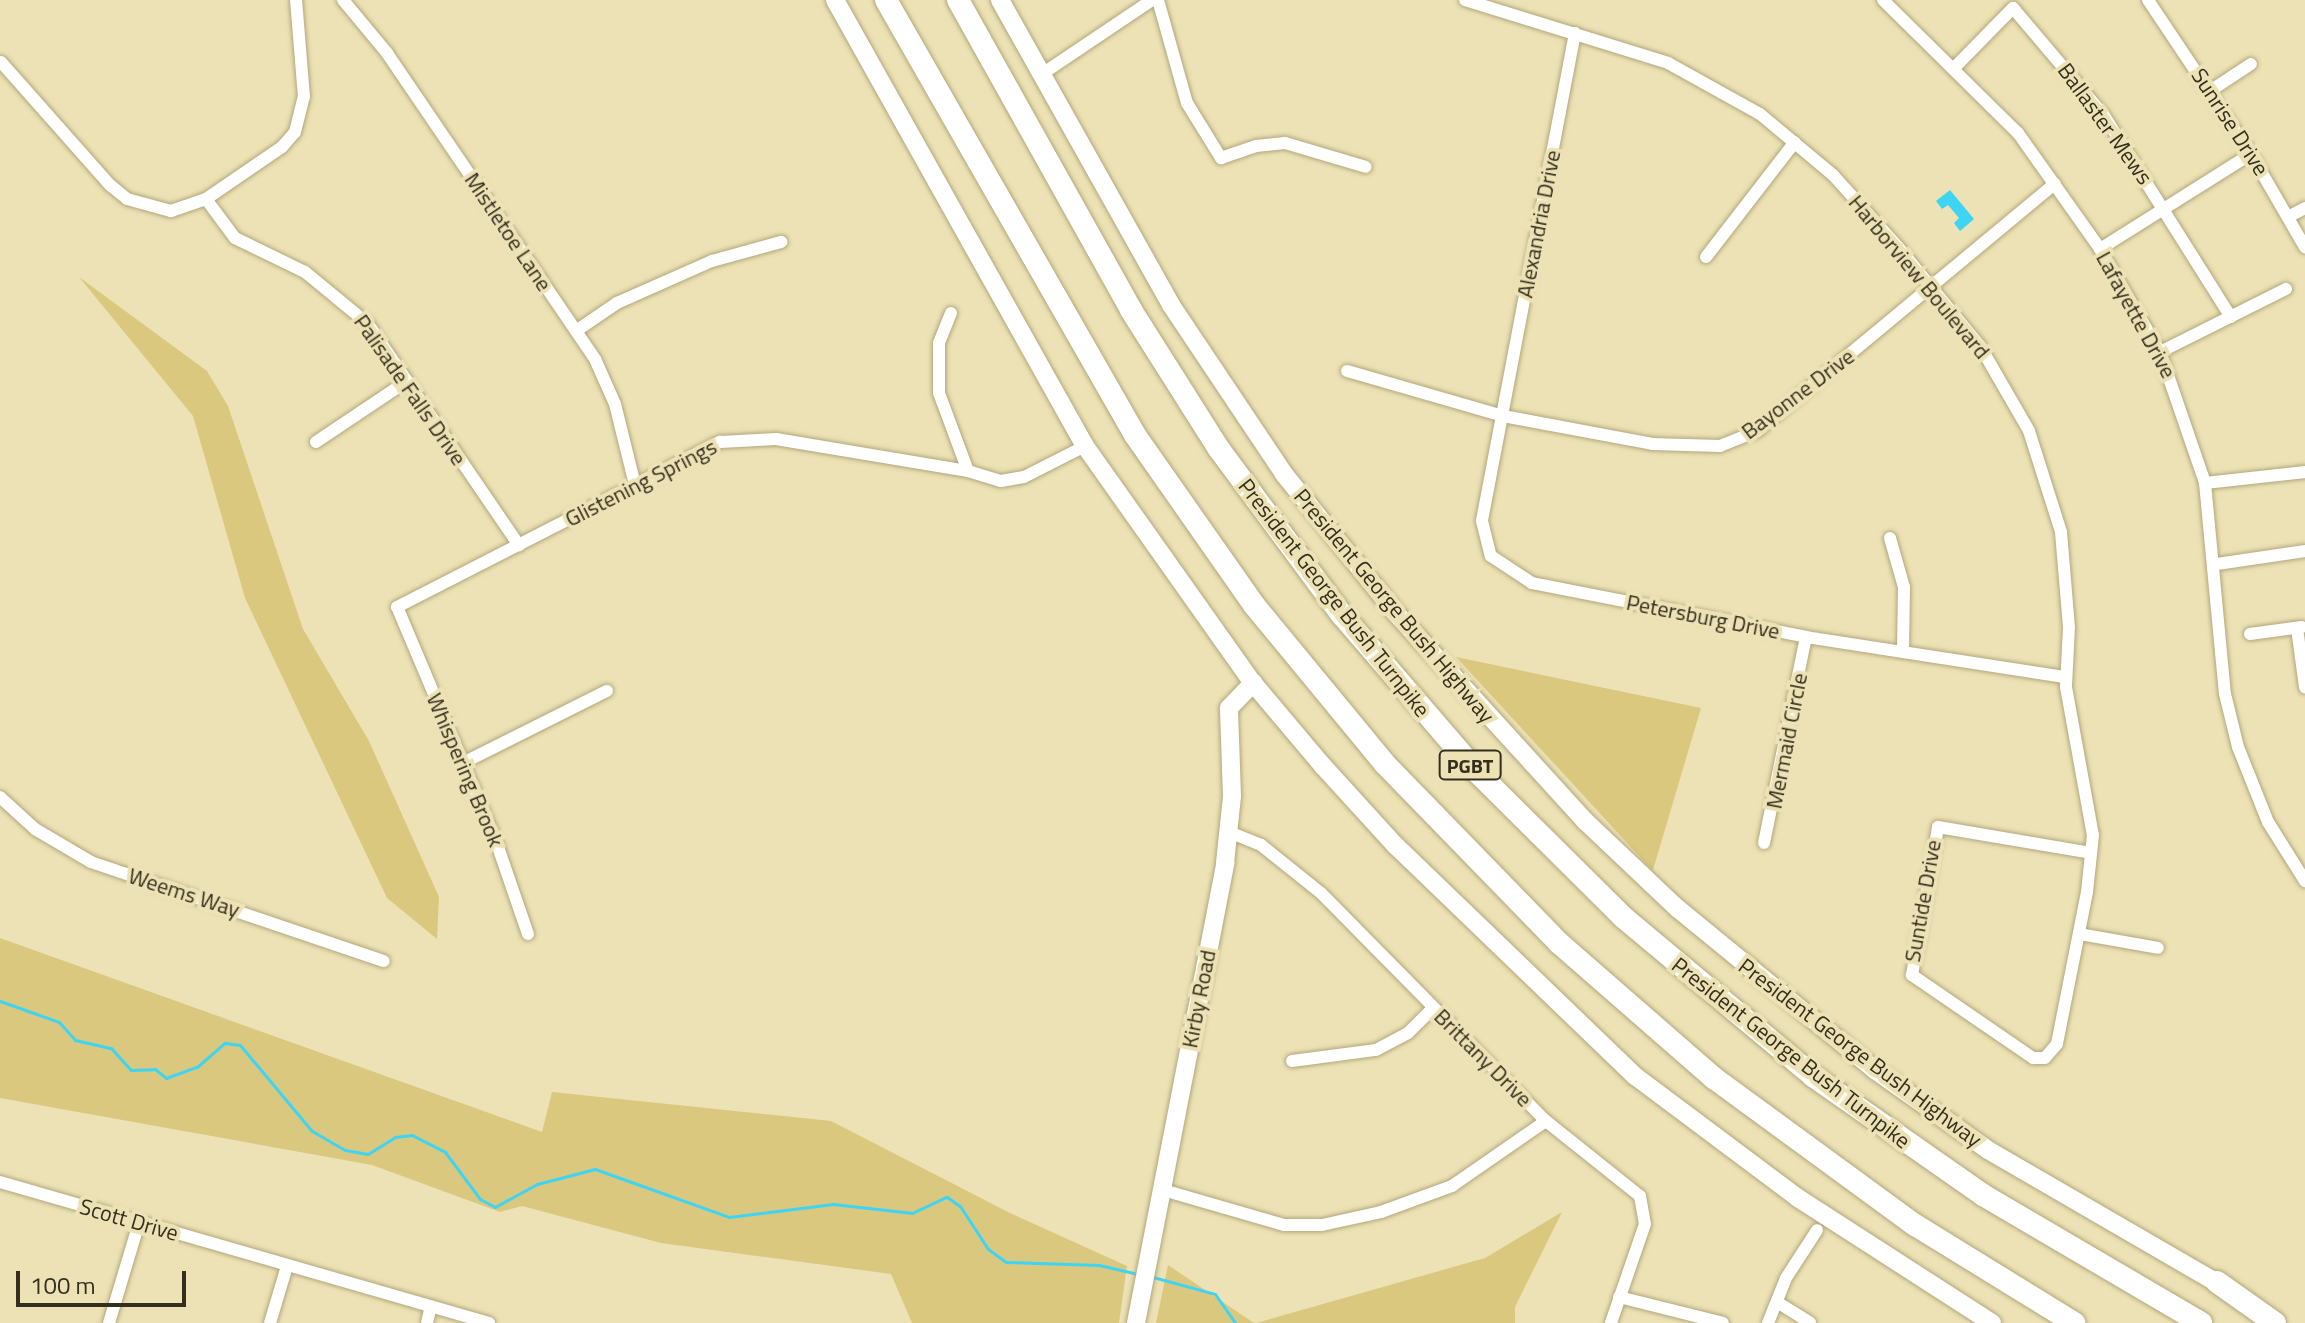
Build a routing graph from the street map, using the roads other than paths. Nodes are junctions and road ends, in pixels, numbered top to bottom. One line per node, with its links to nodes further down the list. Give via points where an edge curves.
1 (296, 0): 22 (street, via 304,97 295,132 282,147)
2 (343, 0): 34 (street, Mistletoe Lane, via 387,53)
3 (835, 0): 40 (main road)
4 (886, 0): 91 (highway, PGBT, via 1135,435 1254,605 1395,775 1559,943 1714,1078 1881,1202)
5 (958, 0): 92 (highway, President George Bush Turnpike / PGBT, via 1131,310 1219,449 1333,605 1467,762 1623,917 1813,1076 1994,1202)
6 (1000, 0): 16 (main road, President George Bush Highway)
7 (1152, 0): 16 (street)
8 (1158, 0): 20 (street, via 1187,103 1221,158 1285,143)
9 (1883, 0): 15 (street, Lafayette Drive)
10 (2148, 0): 17 (street, Sunrise Drive)
11 (1469, 1): 12 (street, Harborview Boulevard)
12 (1575, 33): 18 (street, Harborview Boulevard, via 1698,77 1737,98); 38 (street, Alexandria Drive)
13 (1, 62): 22 (street, via 127,199 171,211)
14 (2251, 64): 17 (street)
15 (1955, 67): 21 (street, Lafayette Drive, via 2018,133); 23 (street, Ballaster Mews, via 2013,8 2103,114)
16 (1042, 74): 77 (main road, President George Bush Highway, via 1171,305 1284,474 1431,655 1585,821 1758,978 1875,1070 1988,1150)
17 (2210, 91): 19 (street, Sunrise Drive)
18 (1795, 142): 29 (street); 30 (street, Harborview Boulevard, via 1867,212)
19 (2251, 154): 23 (street); 25 (street, Sunrise Drive)
20 (1366, 167)
21 (2055, 184): 28 (street, Lafayette Drive); 30 (street, Bayonne Drive)
22 (206, 199): 37 (street, Palisade Falls Drive, via 235,238 335,292 368,324)
23 (2166, 208): 28 (street); 33 (street, Ballaster Mews)
24 (2305, 208): 25 (street)
25 (2290, 216): 27 (street, Sunrise Drive)
26 (781, 242): 34 (street, via 712,261 617,303)
27 (2305, 247)
28 (2100, 249): 35 (street, Lafayette Drive)
29 (1706, 257)
30 (1929, 287): 38 (street, Bayonne Drive, via 1739,441 1688,449); 54 (street, Harborview Boulevard, via 1999,374 2044,467 2066,571)
31 (2286, 289): 33 (street)
32 (951, 313): 41 (street, via 939,343 939,393)
33 (2231, 317): 35 (street)
34 (576, 331): 44 (street, Mistletoe Lane, via 608,383)
35 (2160, 352): 43 (street, Lafayette Drive)
36 (1347, 371): 38 (street, Bayonne Drive)
37 (407, 381): 39 (street); 46 (street, Palisade Falls Drive)
38 (1503, 416): 52 (street, Petersburg Drive, via 1483,539 1491,556 1514,575)
39 (316, 442)
40 (1085, 446): 41 (street, Glistening Springs, via 1001,481); 55 (main road)
41 (968, 471): 44 (street, Glistening Springs, via 742,438 720,442)
42 (2305, 472): 43 (street)
43 (2205, 483): 48 (street, Lafayette Drive)
44 (635, 485): 46 (street, Glistening Springs)
45 (1890, 538): 53 (street, via 1904,587)
46 (519, 545): 49 (street, Glistening Springs)
47 (2305, 551): 48 (street)
48 (2217, 564): 63 (street, Lafayette Drive, via 2225,694 2238,747 2268,822)
49 (397, 607): 58 (street, Whispering Brook)
50 (2301, 628): 51 (street); 56 (street)
51 (2250, 634)
52 (1806, 637): 53 (street, Petersburg Drive); 61 (street, Mermaid Circle)
53 (1903, 652): 54 (street, Petersburg Drive)
54 (2065, 677): 62 (street, Harborview Boulevard, via 2092,814)
55 (1253, 683): 60 (main road, Kirby Road, via 1229,708); 90 (main road, via 1395,845 1635,1076 1798,1198)
56 (2305, 687)
57 (607, 691): 58 (street)
58 (463, 763): 64 (street, Whispering Brook)
59 (0, 797): 67 (street, Weems Way, via 35,829 91,862)
60 (1229, 832): 68 (street, Brittany Drive, via 1285,861); 73 (main road, Kirby Road)
61 (1764, 843)
62 (2091, 853): 65 (street, Harborview Boulevard); 69 (street, Suntide Drive, via 1938,827 1912,975 2033,1058)
63 (2305, 881)
64 (528, 934)
65 (2079, 934): 66 (street); 69 (street, Harborview Boulevard, via 2060,1036)
66 (2158, 948)
67 (384, 961)
68 (1433, 1008): 70 (street, via 1408,1033 1376,1050); 71 (street, Brittany Drive)
69 (2045, 1058)
70 (1292, 1061)
71 (1546, 1121): 73 (street, via 1452,1186 1381,1212 1322,1225 1284,1225); 78 (street, Brittany Drive, via 1633,1190 1646,1209)
72 (0, 1182): 74 (street, Scott Drive)
73 (1163, 1190): 81 (main road, Kirby Road)
74 (139, 1223): 76 (street, Scott Drive); 82 (street)
75 (1817, 1230): 79 (street)
76 (287, 1266): 80 (street, Scott Drive); 83 (street)
77 (2217, 1282): 93 (highway); 94 (main road, President George Bush Highway)
78 (1619, 1297): 86 (street, Brittany Drive); 87 (street)
79 (1777, 1302): 88 (street); 89 (street)
80 (431, 1306): 84 (street); 85 (street, Scott Drive)
81 (1137, 1317)
82 (109, 1323)
83 (270, 1323)
84 (427, 1323)
85 (489, 1323)
86 (1611, 1323)
87 (1723, 1323)
88 (1768, 1323)
89 (1810, 1323)
90 (1992, 1323)
91 (2074, 1323)
92 (2201, 1323)
93 (2275, 1323)
94 (2290, 1323)

